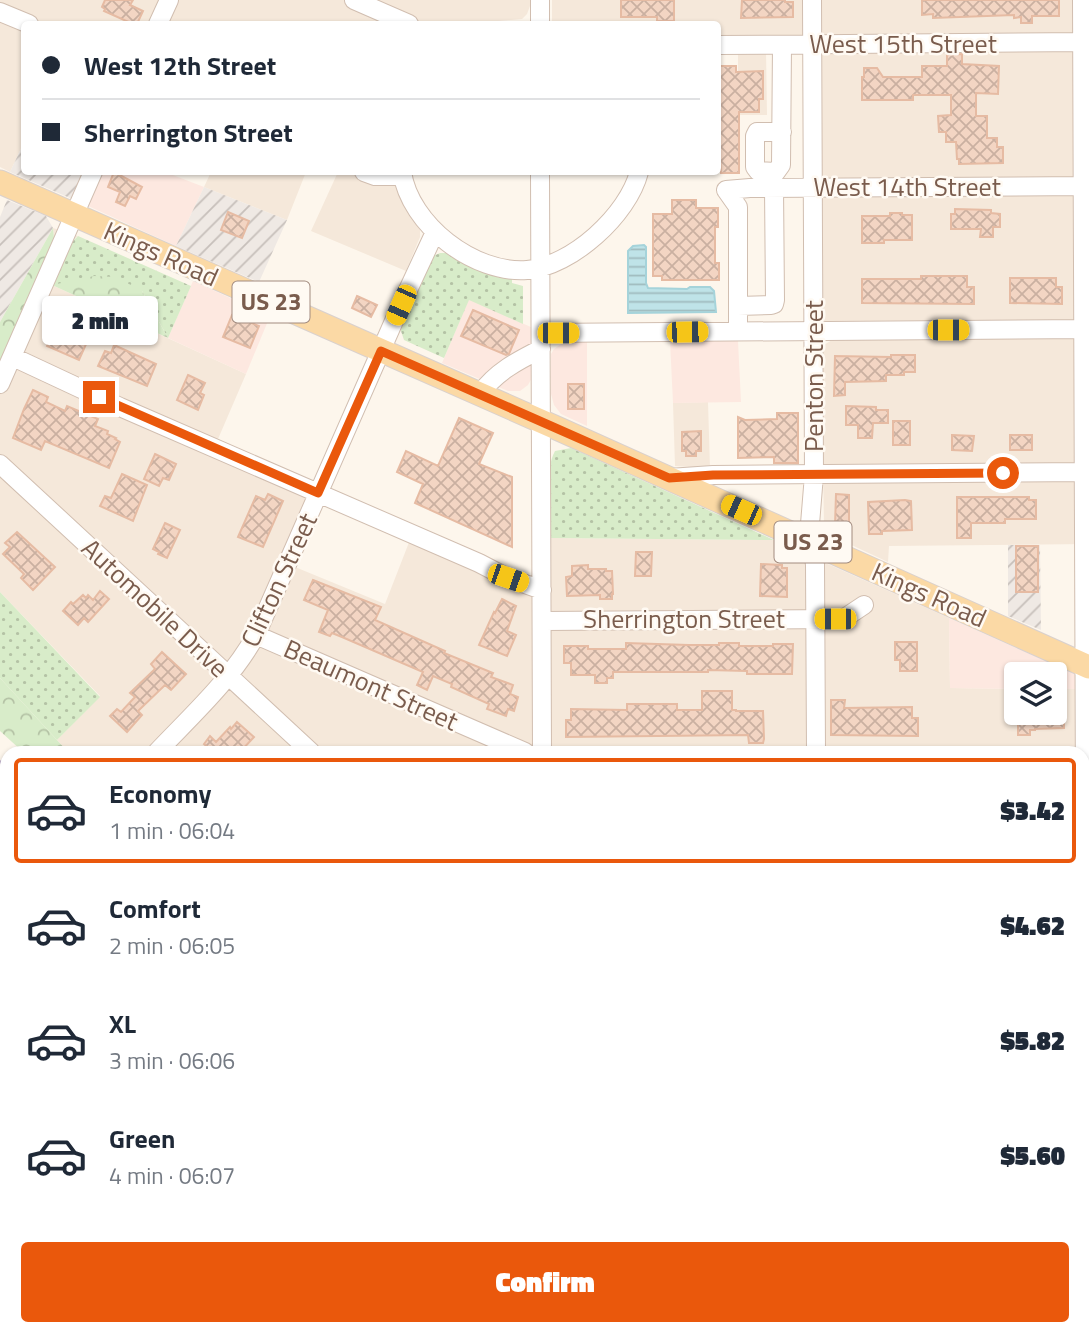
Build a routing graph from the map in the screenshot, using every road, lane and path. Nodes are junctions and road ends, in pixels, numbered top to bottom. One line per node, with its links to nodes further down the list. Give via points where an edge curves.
1 (169, 0): 8 (street)
2 (354, 0): 9 (street)
3 (540, 0): 10 (street)
4 (812, 0): 12 (street, Penton Street)
5 (1082, 0): 11 (street)
6 (0, 12): 7 (street)
7 (22, 21)
8 (160, 21)
9 (402, 21)
10 (540, 21)
11 (1086, 42): 12 (street, West 15th Street); 21 (street)
12 (812, 44): 14 (street, West 15th Street); 22 (street, Penton Street)
13 (721, 45): 14 (street, West 15th Street)
14 (782, 45): 15 (street)
15 (782, 132)
16 (92, 175): 24 (street)
17 (402, 175): 25 (street, via 411,199)
18 (540, 175): 26 (street)
19 (638, 175): 26 (street, via 629,198 587,243)
20 (0, 182): 24 (main road, Kings Road / US 23)
21 (1086, 186): 22 (street, West 14th Street); 28 (street)
22 (813, 187): 23 (street, West 14th Street); 30 (street, Penton Street)
23 (774, 188): 27 (street, via 774,304); 27 (street, West 14th Street, via 726,190 738,206)
24 (74, 215): 32 (main road, Kings Road / US 23); 33 (street)
25 (435, 232): 26 (street, via 472,257 496,266); 32 (street, Clifton Street)
26 (541, 268): 31 (street)
27 (738, 306): 29 (street)
28 (1086, 330): 30 (street); 38 (street)
29 (738, 331): 30 (street); 31 (street)
30 (814, 331): 39 (street, Penton Street)
31 (541, 341): 35 (street, via 490,380); 36 (street)
32 (381, 351): 35 (main road, Kings Road / US 23); 41 (street, Clifton Street)
33 (13, 357): 34 (street); 41 (street)
34 (0, 384)
35 (480, 394): 36 (main road, Kings Road / US 23)
36 (542, 421): 40 (main road, Kings Road / US 23); 43 (street)
37 (0, 464): 50 (street, Automobile Drive)
38 (1086, 472): 39 (street); 45 (street)
39 (814, 475): 40 (street); 42 (street, Penton Street)
40 (669, 478): 42 (main road, Kings Road / US 23)
41 (318, 493): 43 (street); 48 (street, Clifton Street)
42 (813, 542): 46 (street, Penton Street); 49 (main road, Kings Road / US 23)
43 (542, 590): 47 (street)
44 (864, 605): 46 (street, Sherrington Street, via 843,619)
45 (1086, 617): 49 (street)
46 (815, 619): 47 (street, Sherrington Street); 55 (street, Penton Street)
47 (543, 621): 54 (street)
48 (257, 635): 50 (street, Clifton Street); 53 (street, Beaumont Street)
49 (1086, 666): 56 (street)
50 (229, 676): 51 (street, Clifton Street); 52 (street, Automobile Drive)
51 (163, 746)
52 (305, 746)
53 (511, 746)
54 (542, 746)
55 (816, 746)
56 (1086, 746)

